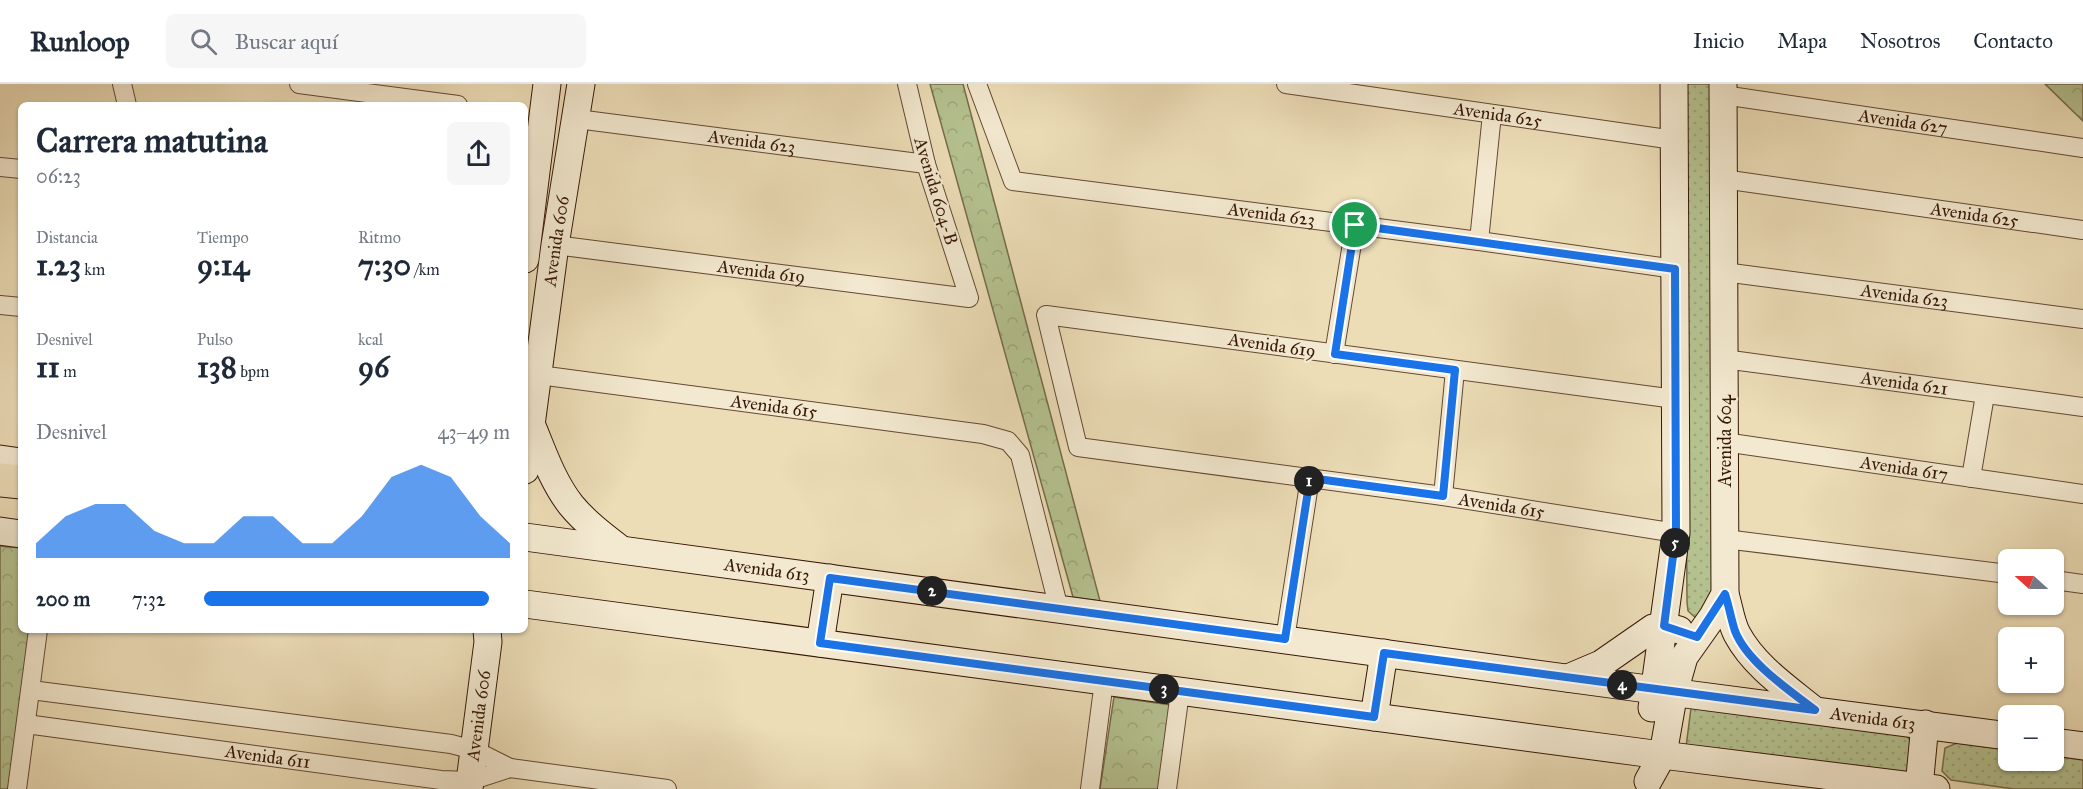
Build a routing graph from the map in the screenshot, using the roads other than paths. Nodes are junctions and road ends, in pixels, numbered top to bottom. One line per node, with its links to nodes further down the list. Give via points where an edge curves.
1 (122, 84): 10 (street)
2 (299, 84): 11 (street)
3 (547, 84): 13 (street, Avenida 606)
4 (581, 84): 14 (street, Avenida 606)
5 (907, 84): 17 (street, Avenida 604-B)
6 (977, 84): 22 (street, Avenida 623, via 1013,181)
7 (1286, 84): 12 (street, Avenida 625)
8 (1674, 84): 15 (street)
9 (1723, 90): 16 (street, Avenida 627); 20 (street, Avenida 604)
10 (126, 102)
11 (435, 102)
12 (1492, 114): 15 (street, Avenida 625); 24 (street)
13 (534, 115): 21 (street, Avenida 606)
14 (577, 119): 17 (street, Avenida 623); 25 (street, Avenida 606)
15 (1674, 140): 26 (street)
16 (2083, 148)
17 (926, 164): 28 (street, Avenida 604-B)
18 (0, 167): 19 (street)
19 (18, 170)
20 (1723, 179): 23 (street, Avenida 625); 27 (street, Avenida 604)
21 (528, 216)
22 (1355, 225): 24 (street, Avenida 623); 32 (street)
23 (2083, 230)
24 (1479, 241): 26 (street, Avenida 623)
25 (555, 245): 28 (street, Avenida 619); 35 (street, Avenida 606)
26 (1675, 269): 37 (street)
27 (1724, 272): 31 (street, Avenida 623); 33 (street, Avenida 604)
28 (969, 298)
29 (0, 305): 30 (street)
30 (18, 307)
31 (2083, 319)
32 (1335, 354): 34 (street, Avenida 619); 42 (street, Avenida 619, via 1046,315)
33 (1724, 359): 36 (street, Avenida 621); 40 (street, Avenida 604)
34 (1455, 370): 37 (street, Avenida 619); 50 (street)
35 (539, 375): 39 (street, Avenida 606); 63 (street, Avenida 615, via 983,434 1008,441 1020,455)
36 (1985, 395): 38 (street, Avenida 621); 46 (street)
37 (1675, 399): 52 (street)
38 (2083, 407)
39 (531, 423): 41 (street, Avenida 606); 56 (street, via 556,482 571,504)
40 (1724, 442): 46 (street, Avenida 617); 55 (street, Avenida 604)
41 (528, 445)
42 (1078, 447): 45 (street, Avenida 615)
43 (0, 459): 44 (street)
44 (18, 462)
45 (1310, 478): 50 (street, Avenida 615); 68 (street)
46 (1971, 478): 49 (street, Avenida 617)
47 (0, 480): 48 (highway)
48 (18, 482)
49 (2083, 494)
50 (1443, 496): 52 (street, Avenida 615)
51 (0, 531): 53 (street)
52 (1676, 533): 64 (street)
53 (18, 534)
54 (528, 537): 56 (street, Avenida 613)
55 (1725, 539): 57 (street); 61 (street, Avenida 604)
56 (620, 549): 58 (street, Avenida 613)
57 (1998, 573)
58 (830, 578): 63 (street, Avenida 613); 69 (street)
59 (2064, 581): 60 (street)
60 (2083, 584)
61 (1725, 594): 67 (street); 76 (street, Avenida 604, via 1736,632 1750,654)
62 (528, 604): 69 (street)
63 (1059, 609): 68 (street, Avenida 613)
64 (1664, 626): 67 (street); 71 (street, via 1653,628 1601,664); 74 (street)
65 (38, 633): 73 (street)
66 (489, 634): 83 (street, Avenida 606)
67 (1697, 637): 74 (street)
68 (1285, 639): 70 (street, Avenida 613)
69 (820, 643): 72 (street)
70 (1384, 653): 71 (street, Avenida 613); 77 (street)
71 (1567, 678): 74 (street, Avenida 613)
72 (1104, 681): 75 (street); 91 (street)
73 (31, 690): 78 (street); 83 (street, Avenida 611)
74 (1664, 691): 76 (street, Avenida 613); 84 (street)
75 (1180, 692): 77 (street); 92 (street)
76 (1815, 710): 79 (street, Avenida 613)
77 (1374, 717): 84 (street)
78 (26, 724): 86 (street, Avenida 611); 89 (street)
79 (1925, 724): 80 (street, Avenida 613); 88 (street)
80 (1998, 735)
81 (2064, 743): 82 (street)
82 (2083, 746)
83 (474, 750): 85 (street, Avenida 611); 86 (street, Avenida 606)
84 (1654, 754): 87 (street); 88 (street)
85 (510, 768): 86 (street, Avenida 611); 90 (street, Avenida 611)
86 (470, 785)
87 (1648, 785)
88 (1927, 788)
89 (17, 789)
90 (667, 789)
91 (1090, 789)
92 (1167, 789)

